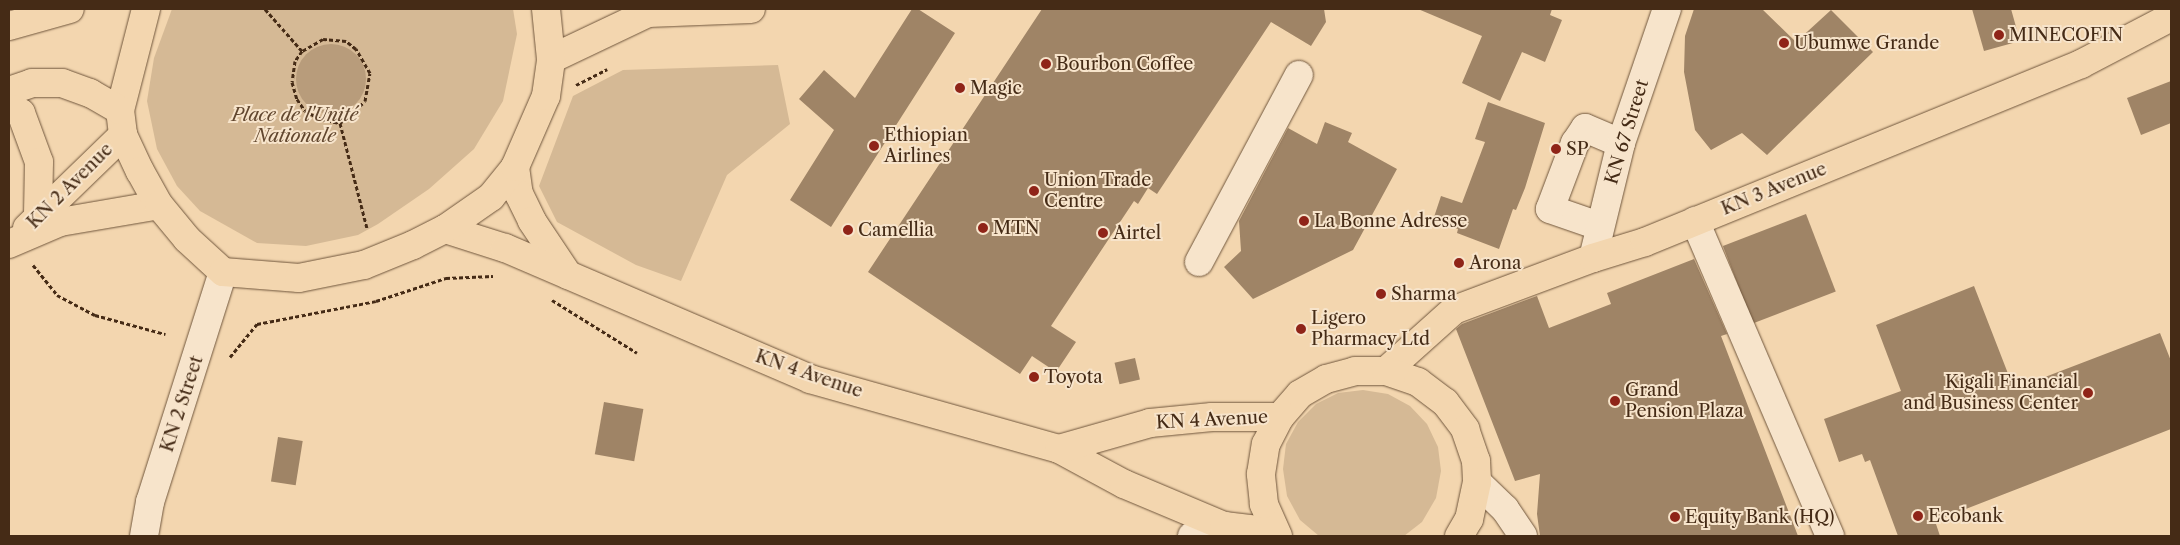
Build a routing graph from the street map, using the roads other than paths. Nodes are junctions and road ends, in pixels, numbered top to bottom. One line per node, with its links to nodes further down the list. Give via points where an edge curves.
1 (70, 9): 8 (main road)
2 (146, 9): 13 (main road)
3 (546, 9): 9 (main road)
4 (751, 9): 6 (main road)
5 (1667, 9): 14 (street, KN 67 Street)
6 (645, 11): 9 (main road)
7 (2171, 17): 18 (main road, KN 3 Avenue, via 2081,64)
8 (9, 26)
9 (551, 59): 15 (main road, via 546,96)
10 (1299, 75): 23 (street)
11 (9, 91): 13 (main road, via 32,83 62,83 90,93)
12 (9, 108): 17 (main road, via 21,113 39,162)
13 (121, 123): 16 (main road); 17 (main road, KN 2 Avenue)
14 (1621, 143): 19 (street, KN 67 Street); 19 (street, via 1585,128 1575,142 1550,209)
15 (515, 167): 20 (main road, via 490,197); 25 (main road, via 519,194 534,225)
16 (159, 204): 21 (main road, KN 2 Avenue, via 60,222); 24 (main road, via 188,239)
17 (38, 214): 21 (main road, KN 2 Avenue)
18 (1695, 222): 22 (main road, KN 3 Avenue); 36 (street)
19 (1600, 226): 22 (street, KN 67 Street)
20 (445, 229): 24 (main road, via 364,265 299,278); 25 (main road, KN 4 Avenue, via 505,248)
21 (13, 241)
22 (1593, 258): 26 (main road, KN 3 Avenue, via 1454,310)
23 (1199, 262)
24 (223, 272): 32 (street, KN 2 Street, via 150,502)
25 (568, 274): 28 (main road, KN 4 Avenue, via 810,379)
26 (1386, 371): 27 (main road, via 1356,371 1326,379 1300,394); 29 (main road, via 1418,382 1445,402 1465,429 1476,461)
27 (1280, 417): 28 (main road, KN 4 Avenue, via 1212,417 1150,423); 31 (main road, via 1266,444 1261,474 1264,504)
28 (1059, 449): 30 (main road, KN 4 Avenue, via 1124,484)
29 (1477, 482): 34 (main road, via 1469,519); 35 (street, via 1505,509)
30 (1224, 526): 31 (main road, KN 4 Avenue); 33 (street)
31 (1276, 534)
32 (144, 536)
33 (1192, 536)
34 (1459, 536)
35 (1523, 536)
36 (1830, 536)

